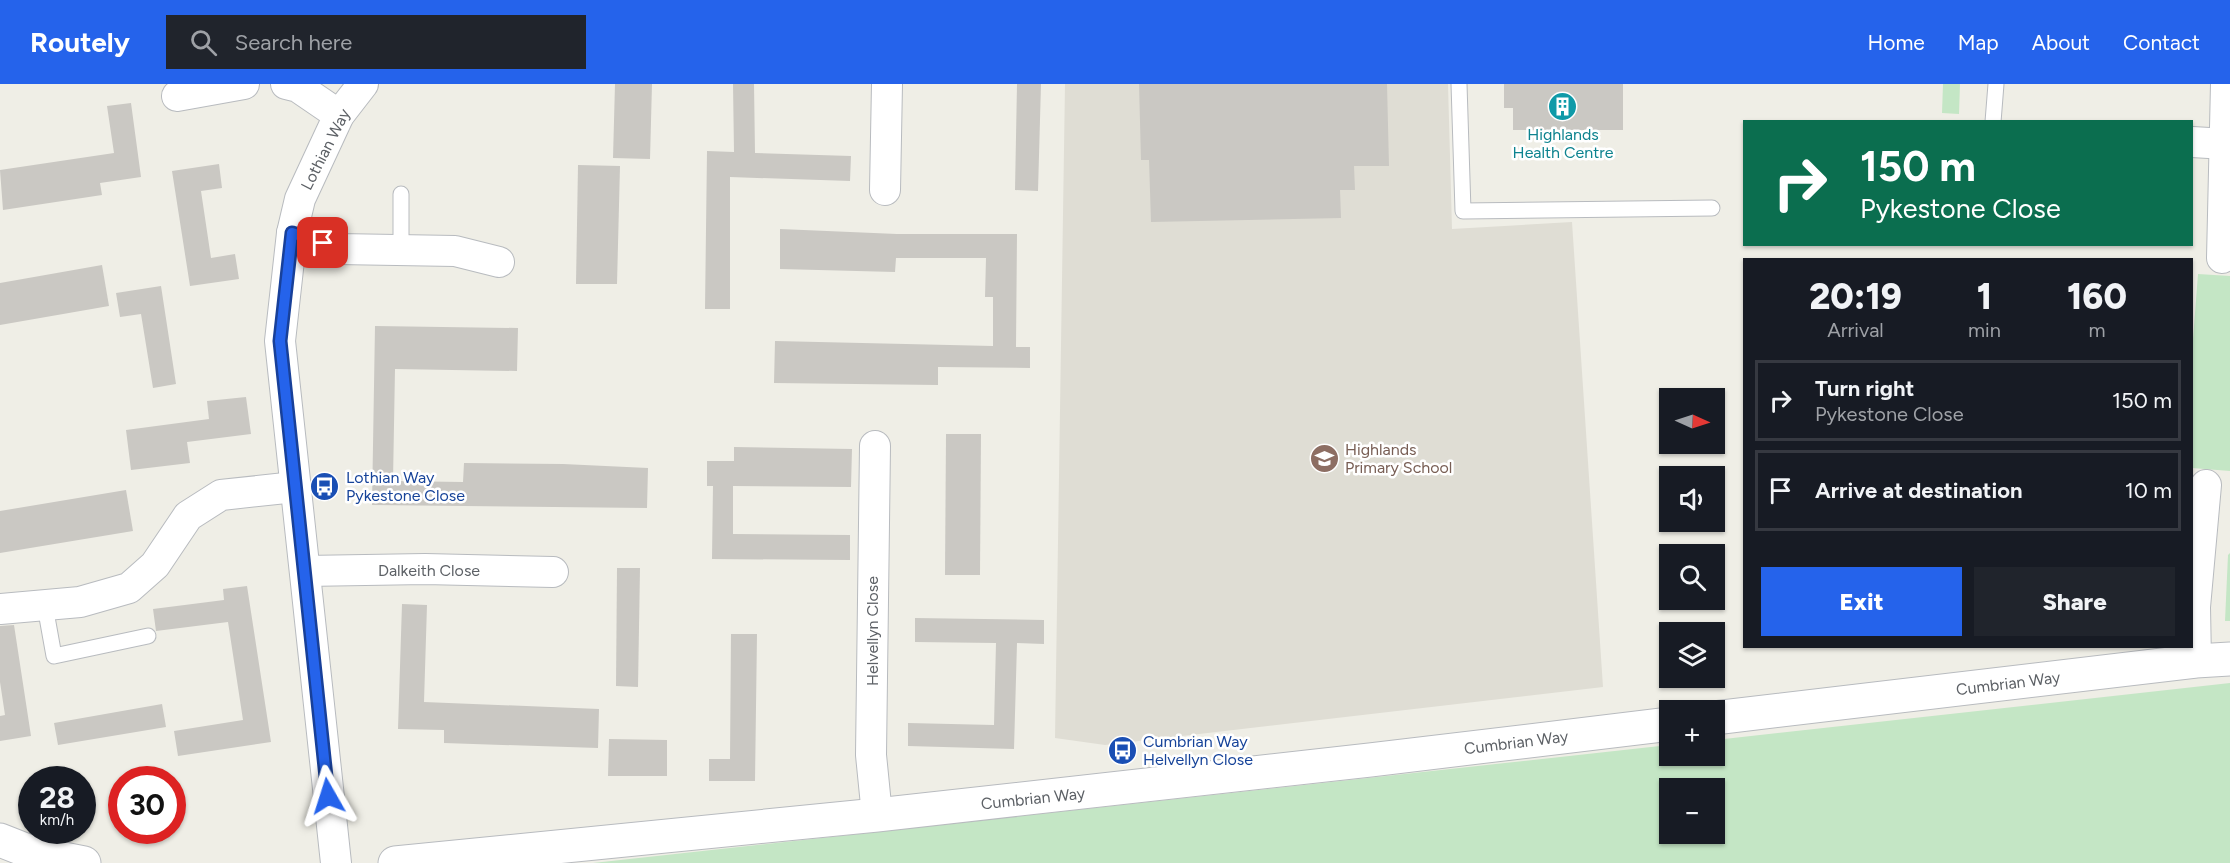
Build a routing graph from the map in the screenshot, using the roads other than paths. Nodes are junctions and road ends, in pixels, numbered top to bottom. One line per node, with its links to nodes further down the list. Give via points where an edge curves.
1 (244, 84): 8 (street)
2 (286, 84): 9 (street, via 298,87)
3 (363, 84): 9 (street, Lothian Way)
4 (887, 84): 13 (street)
5 (1460, 84): 15 (lane, via 1463,211)
6 (1996, 84): 10 (lane)
7 (2226, 84): 12 (street)
8 (177, 96)
9 (339, 115): 16 (street, Lothian Way, via 300,199)
10 (1993, 120)
11 (2193, 142): 12 (street)
12 (2226, 144): 18 (street)
13 (885, 190)
14 (401, 194): 17 (lane)
15 (1712, 208)
16 (292, 233): 17 (street, via 338,249); 21 (street, Lothian Way, via 280,341)
17 (401, 250): 19 (street, via 455,251)
18 (2222, 258)
19 (500, 262)
20 (875, 446): 32 (street, Helvellyn Close, via 871,755)
21 (295, 487): 23 (street, Lothian Way); 25 (street, via 220,495 188,516 155,565 129,588 80,602)
22 (2213, 502): 29 (street, via 2195,607)
23 (305, 571): 24 (street, Dalkeith Close); 35 (street, Lothian Way)
24 (553, 572)
25 (45, 606): 26 (street); 27 (lane, via 54,656)
26 (0, 609)
27 (148, 636)
28 (2230, 658): 29 (street, Cumbrian Way)
29 (2196, 661): 30 (street, Cumbrian Way)
30 (1725, 717)
31 (1659, 725): 32 (street, Cumbrian Way)
32 (877, 815): 36 (street, Cumbrian Way)
33 (0, 840): 34 (street)
34 (84, 863)
35 (336, 863)
36 (395, 863)

